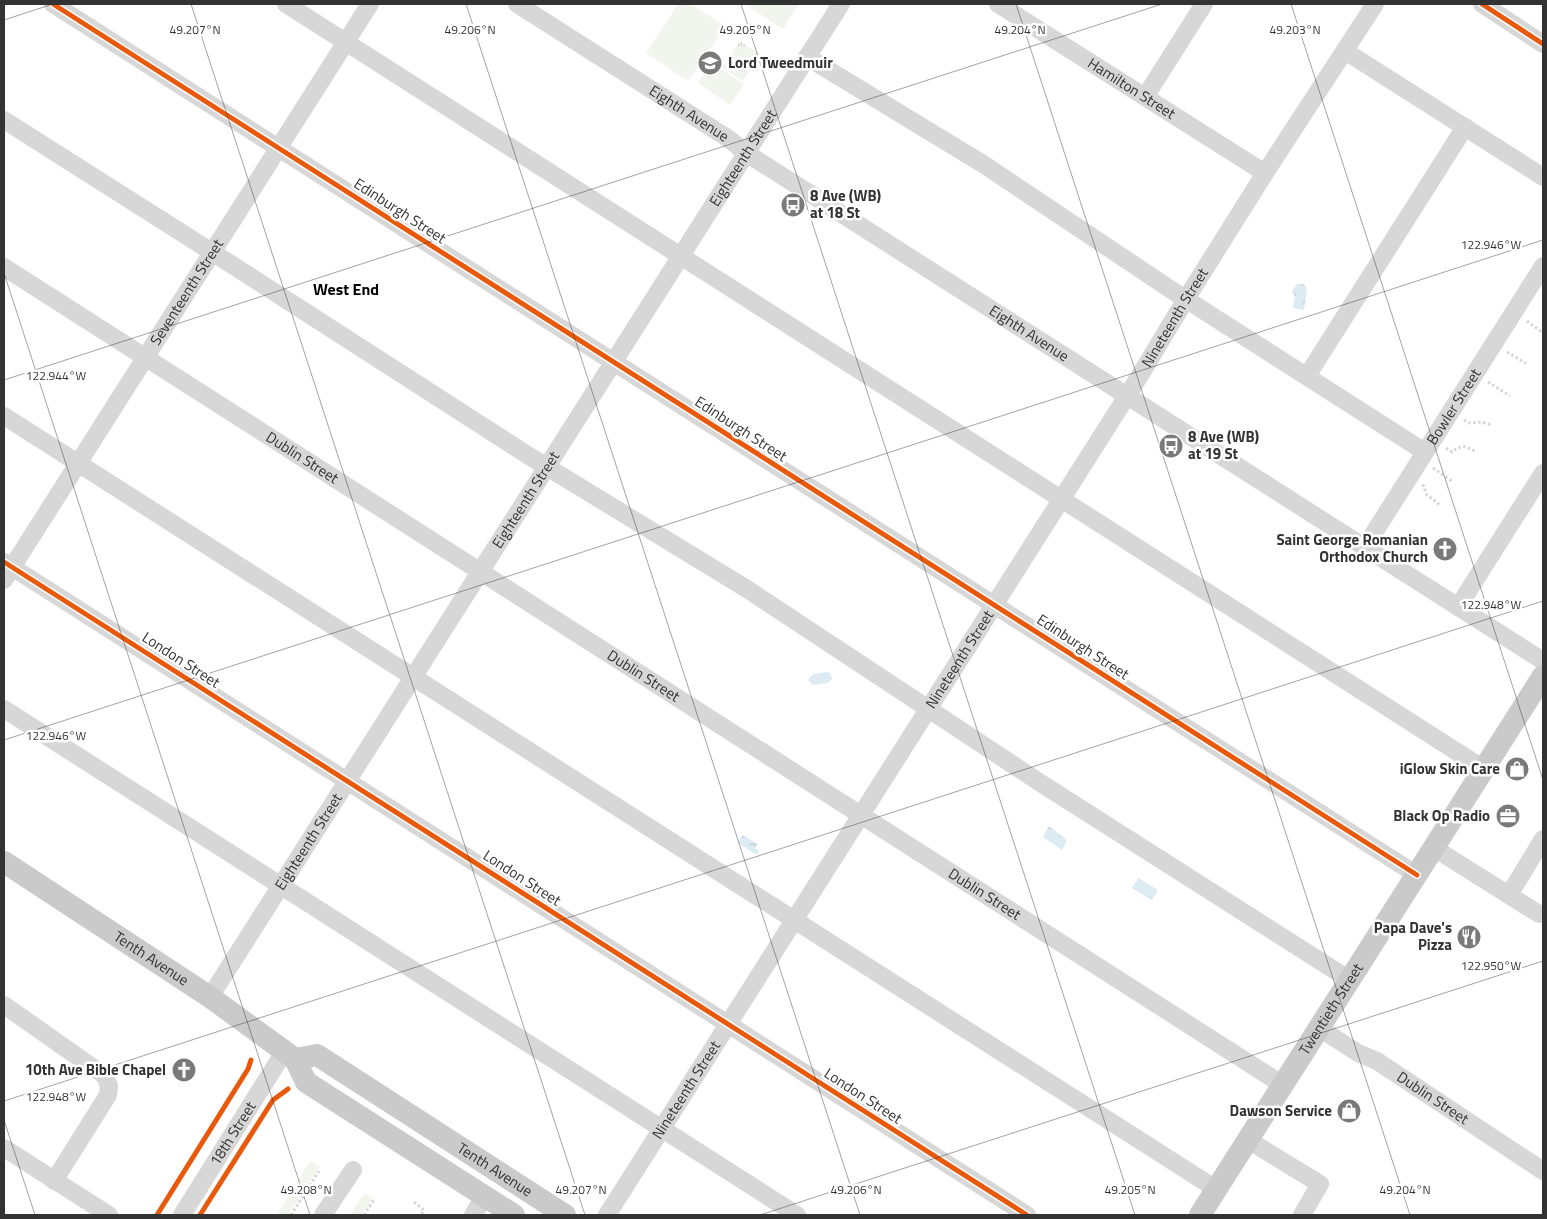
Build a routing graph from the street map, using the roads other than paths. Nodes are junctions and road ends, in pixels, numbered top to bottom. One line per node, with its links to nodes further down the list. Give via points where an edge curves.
1 (53, 4): 17 (street, Edinburgh Street)
2 (286, 4): 10 (street)
3 (370, 4): 10 (street, Seventeenth Street)
4 (516, 4): 18 (street, Eighth Avenue, via 729,139)
5 (841, 4): 13 (street, Eighteenth Street)
6 (998, 4): 14 (street, Hamilton Street)
7 (1204, 4): 14 (street)
8 (1375, 4): 12 (street, Nineteenth Street)
9 (1482, 4): 11 (street)
10 (345, 42): 17 (street, Seventeenth Street); 22 (street)
11 (1543, 43)
12 (1345, 51): 16 (street); 19 (street, Nineteenth Street)
13 (807, 57): 18 (street, Eighteenth Street); 25 (street, via 983,164)
14 (1145, 97): 19 (street, Hamilton Street)
15 (4, 120): 21 (street)
16 (1465, 127): 20 (street); 28 (street)
17 (278, 148): 21 (street, Seventeenth Street); 27 (street, Edinburgh Street)
18 (746, 153): 22 (street, Eighteenth Street); 29 (street, Eighth Avenue)
19 (1264, 173): 25 (street, Nineteenth Street)
20 (1543, 177)
21 (212, 252): 26 (street, Seventeenth Street); 33 (street)
22 (681, 256): 27 (street, Eighteenth Street); 35 (street)
23 (1543, 266): 31 (street, Bowler Street)
24 (4, 267): 26 (street, Dublin Street)
25 (1186, 299): 28 (street); 29 (street, Nineteenth Street)
26 (145, 357): 32 (street, Seventeenth Street); 38 (street, Dublin Street)
27 (613, 362): 33 (street, Eighteenth Street); 39 (street, Edinburgh Street)
28 (1307, 376): 31 (street)
29 (1127, 396): 35 (street, Nineteenth Street); 36 (street, Eighth Avenue)
30 (4, 416): 32 (street)
31 (1426, 459): 36 (street, Bowler Street)
32 (78, 463): 37 (street, Seventeenth Street); 43 (street)
33 (547, 466): 38 (street, Eighteenth Street); 45 (street, via 747,589)
34 (1543, 473): 40 (street)
35 (1062, 499): 39 (street, Nineteenth Street); 46 (street)
36 (1365, 547): 40 (street, Eighth Avenue)
37 (6, 570): 47 (street, London Street)
38 (480, 571): 43 (street, Eighteenth Street); 48 (street, Dublin Street)
39 (994, 605): 45 (street, Nineteenth Street); 52 (street, Edinburgh Street)
40 (1458, 607): 41 (street, Eighth Avenue)
41 (1543, 661)
42 (1543, 676): 46 (main road, Twentieth Street)
43 (413, 677): 47 (street, Eighteenth Street); 56 (street)
44 (4, 710): 53 (street)
45 (928, 710): 48 (street, Nineteenth Street); 57 (street)
46 (1484, 769): 50 (main road, Twentieth Street)
47 (347, 781): 53 (street, Eighteenth Street); 60 (street, London Street)
48 (861, 815): 56 (street, Nineteenth Street); 63 (street, Dublin Street)
49 (1543, 839): 54 (street)
50 (1434, 848): 52 (main road, Twentieth Street); 54 (street)
51 (4, 862): 58 (main road, Tenth Avenue)
52 (1417, 875): 57 (main road, Twentieth Street)
53 (280, 886): 58 (street, Eighteenth Street); 64 (street)
54 (1509, 895): 55 (street)
55 (1539, 914)
56 (795, 920): 60 (street, Nineteenth Street); 70 (street)
57 (1350, 980): 61 (main road, Twentieth Street)
58 (210, 997): 62 (main road, Tenth Avenue)
59 (4, 1005): 69 (street, via 105,1076 109,1086 108,1095)
60 (728, 1024): 64 (street, Nineteenth Street); 80 (street, London Street)
61 (1319, 1028): 63 (main road, Twentieth Street); 68 (street, Dublin Street, via 1377,1061)
62 (289, 1055): 71 (main road, Tenth Avenue, via 306,1082); 74 (street, 18th Street); 77 (main road, Tenth Avenue, via 317,1055)
63 (1283, 1084): 65 (main road, Twentieth Street)
64 (662, 1129): 78 (street, Nineteenth Street); 79 (street)
65 (1248, 1140): 70 (main road, Twentieth Street); 81 (street, via 1320,1184)
66 (4, 1148): 69 (street)
67 (353, 1170): 75 (street)
68 (1543, 1171)
69 (54, 1181): 73 (street)
70 (1216, 1189): 72 (main road, Twentieth Street)
71 (478, 1206): 76 (main road, Tenth Avenue)
72 (1203, 1214)
73 (109, 1215)
74 (182, 1215)
75 (322, 1215)
76 (514, 1215)
77 (565, 1215)
78 (607, 1215)
79 (797, 1215)
80 (1027, 1215)
81 (1302, 1215)

